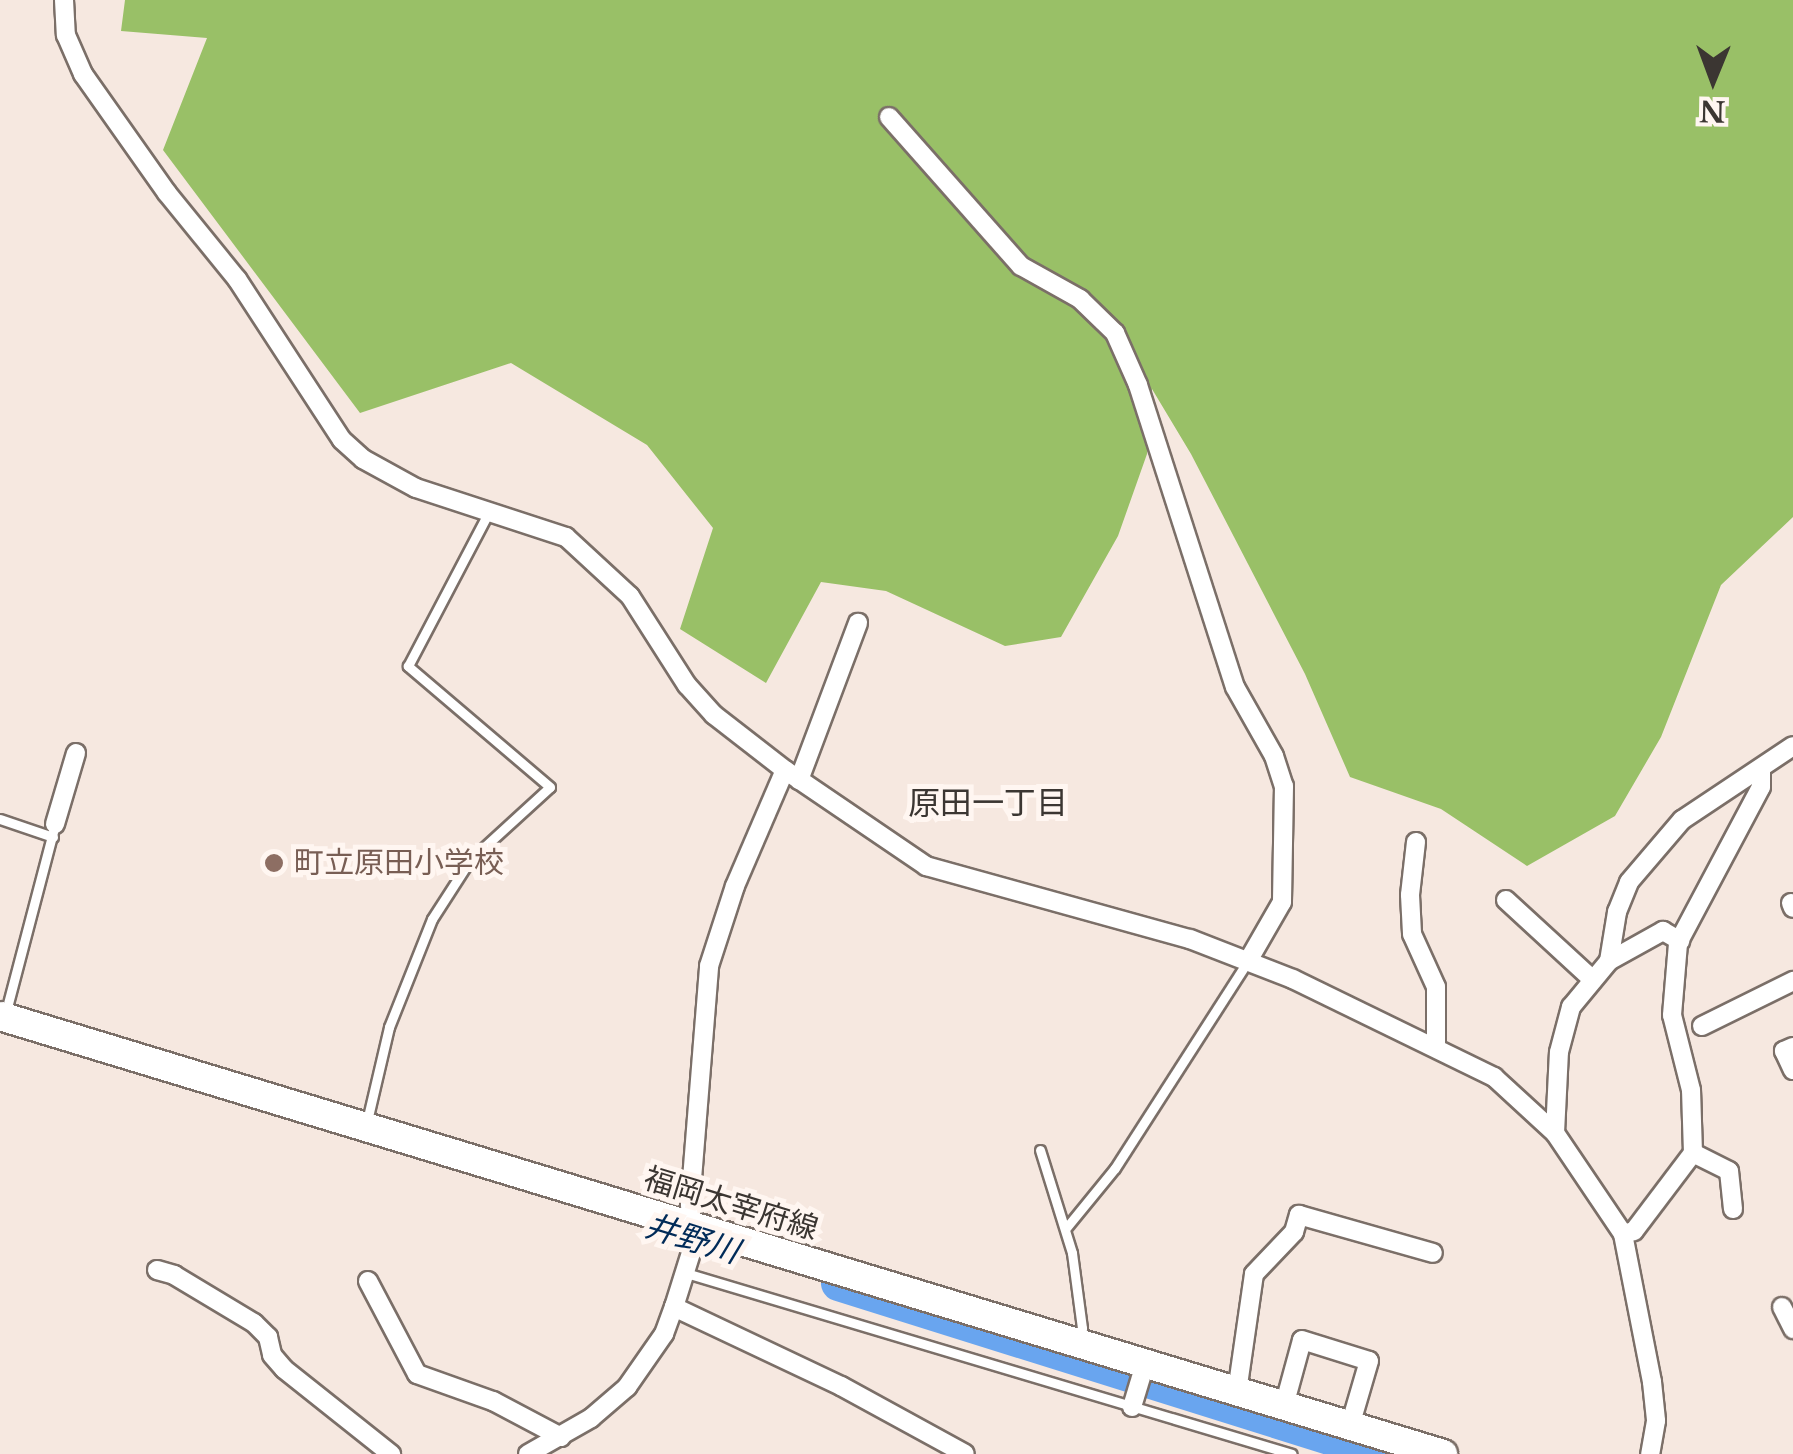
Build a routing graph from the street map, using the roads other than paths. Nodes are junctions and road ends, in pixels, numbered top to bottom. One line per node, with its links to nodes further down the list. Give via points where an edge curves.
1 (64, 0): 3 (street, via 66,34 83,74 237,279 342,440 394,478)
2 (889, 117): 14 (street, via 1021,266 1080,299 1116,333 1234,687 1284,786 1282,902)
3 (490, 510): 8 (street, via 566,537 595,560 630,596 714,715); 23 (lane, via 408,666 550,787 470,860 432,919 389,1026)
4 (858, 623): 8 (street)
5 (1793, 746): 7 (street)
6 (76, 753): 10 (street)
7 (1761, 768): 13 (street, via 1760,786); 15 (street, via 1682,820 1630,882)
8 (792, 775): 14 (street, via 926,866 1148,924); 28 (street, via 735,886 709,966)
9 (0, 819): 10 (lane)
10 (54, 831): 18 (lane)
11 (1416, 842): 21 (street, via 1412,934 1436,988)
12 (1506, 900): 16 (street)
13 (1680, 941): 15 (street, via 1663,930); 26 (street, via 1672,1015 1692,1090)
14 (1248, 961): 21 (street); 29 (lane, via 1115,1168)
15 (1609, 961): 16 (street)
16 (1594, 980): 24 (street, via 1572,1007 1559,1052)
17 (1793, 981): 19 (street)
18 (2, 1017): 23 (main road, 福岡太宰府線)
19 (1702, 1026)
20 (1793, 1046): 22 (street, via 1784,1051)
21 (1436, 1048): 24 (street, via 1494,1077)
22 (1793, 1070)
23 (366, 1129): 28 (main road, 福岡太宰府線)
24 (1555, 1132): 30 (street)
25 (1040, 1150): 29 (lane)
26 (1693, 1153): 27 (street, via 1729,1171); 30 (street, via 1634,1231)
27 (1733, 1209)
28 (692, 1226): 33 (street); 38 (main road, 福岡太宰府線)
29 (1066, 1228): 38 (lane, via 1082,1328)
30 (1623, 1234): 50 (street, via 1652,1382 1656,1421)
31 (1433, 1253): 40 (street, via 1299,1214 1294,1232 1254,1274)
32 (157, 1270): 45 (street, via 254,1322 284,1369)
33 (684, 1272): 35 (street); 41 (lane)
34 (368, 1280): 44 (street, via 417,1374)
35 (674, 1307): 44 (street, via 664,1334 627,1387); 47 (street)
36 (1782, 1307): 37 (street)
37 (1793, 1329)
38 (1078, 1344): 39 (main road, 福岡太宰府線)
39 (1144, 1368): 40 (main road, 福岡太宰府線); 41 (street)
40 (1237, 1392): 42 (main road, 福岡太宰府線)
41 (1132, 1406): 48 (lane)
42 (1284, 1406): 43 (main road, 福岡太宰府線); 43 (street, via 1302,1340 1368,1361)
43 (1350, 1426): 49 (main road, 福岡太宰府線)
44 (561, 1436): 46 (street)
45 (391, 1454)
46 (528, 1454)
47 (965, 1454)
48 (1292, 1454)
49 (1442, 1454)
50 (1650, 1454)

